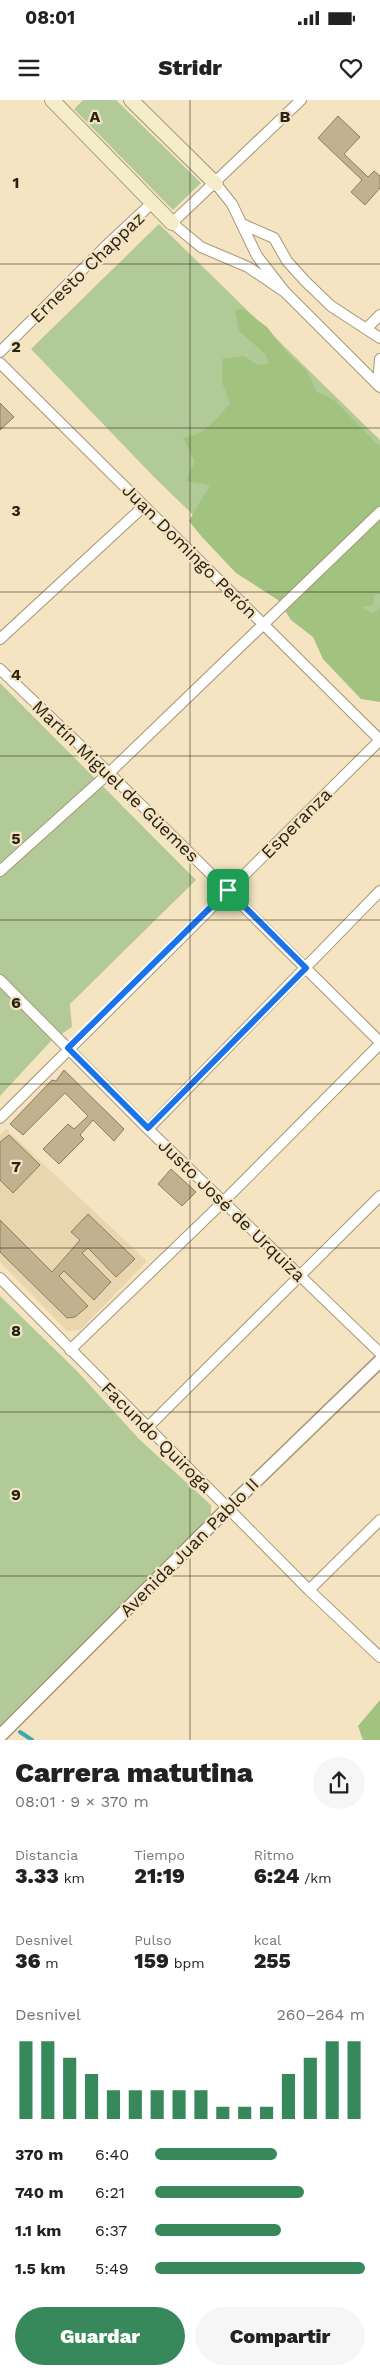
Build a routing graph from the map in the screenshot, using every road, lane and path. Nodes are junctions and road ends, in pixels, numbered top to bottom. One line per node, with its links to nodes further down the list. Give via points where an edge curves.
1 (52, 100): 5 (main road)
2 (130, 100): 4 (main road)
3 (301, 100): 4 (street, Ernesto Chappaz)
4 (216, 184): 6 (street, Ernesto Chappaz); 7 (street, via 232,204)
5 (152, 203): 6 (main road); 12 (street, Ernesto Chappaz)
6 (172, 223): 8 (street, via 201,247 248,267)
7 (242, 224): 8 (street, via 257,256); 10 (street, via 274,238 287,261 330,306)
8 (285, 292): 15 (street)
9 (380, 315): 10 (street)
10 (366, 329): 11 (street)
11 (380, 338)
12 (0, 352)
13 (380, 359): 15 (street)
14 (0, 363): 16 (street, Juan Domingo Perón)
15 (379, 386)
16 (144, 506): 18 (street, Juan Domingo Perón); 19 (street)
17 (380, 512): 18 (street)
18 (264, 625): 21 (street, Juan Domingo Perón); 22 (street)
19 (0, 639)
20 (0, 669): 22 (street, Martín Miguel de Güemes)
21 (380, 740): 24 (street, Esperanza)
22 (109, 773): 23 (street); 24 (street, Martín Miguel de Güemes)
23 (0, 871)
24 (228, 890): 26 (street, Martín Miguel de Güemes); 29 (street, Esperanza)
25 (380, 891): 26 (street)
26 (306, 968): 28 (street, Martín Miguel de Güemes); 31 (street)
27 (0, 980): 29 (street, Justo José de Urquiza)
28 (380, 1043): 33 (street)
29 (68, 1048): 30 (street, Esperanza); 31 (street, Justo José de Urquiza)
30 (0, 1118)
31 (148, 1128): 33 (street, Justo José de Urquiza)
32 (380, 1196): 34 (street)
33 (223, 1202): 34 (street, Justo José de Urquiza); 36 (street)
34 (300, 1276): 37 (street, Justo José de Urquiza); 39 (street)
35 (0, 1278): 36 (street, Facundo Quiroga)
36 (70, 1350): 39 (street, Facundo Quiroga)
37 (380, 1354)
38 (380, 1361): 40 (street, Avenida Juan Pablo II)
39 (147, 1428): 40 (street, Facundo Quiroga)
40 (228, 1508): 42 (street, Facundo Quiroga); 44 (street, Avenida Juan Pablo II)
41 (380, 1520): 42 (street)
42 (309, 1590): 43 (street, Facundo Quiroga)
43 (380, 1657)
44 (0, 1736)

